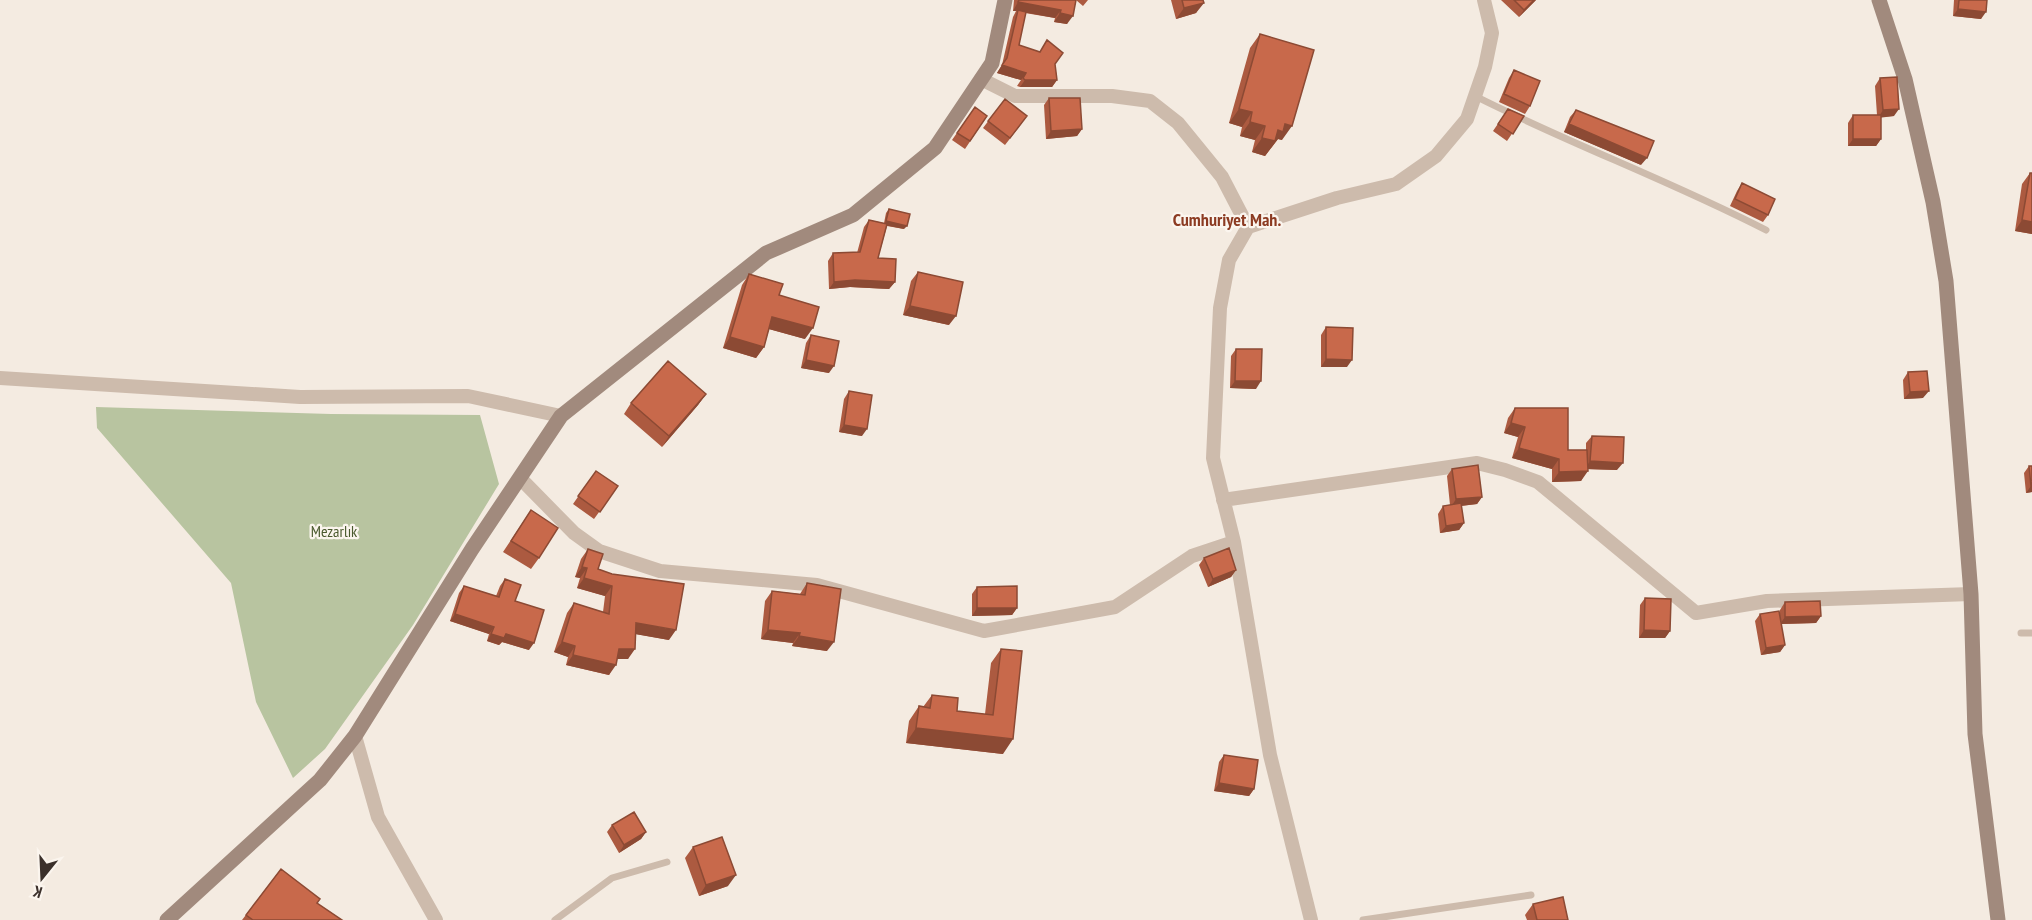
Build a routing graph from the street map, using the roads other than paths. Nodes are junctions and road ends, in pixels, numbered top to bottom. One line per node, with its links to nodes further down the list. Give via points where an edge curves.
1 (1005, 0): 4 (street, via 992,63)
2 (1484, 0): 5 (street, via 1492,33)
3 (1879, 0): 13 (street, via 1905,79 1946,281)
4 (981, 79): 6 (street, via 1015,96 1112,96 1150,101 1178,123 1222,177); 9 (street, via 935,148 853,215 766,253)
5 (1475, 96): 6 (street, via 1467,119 1436,156 1396,184 1337,198); 7 (lane, via 1541,130 1717,204)
6 (1248, 227): 11 (street, via 1229,260 1220,308 1213,458)
7 (1766, 230)
8 (0, 378): 9 (street, via 300,397 468,396)
9 (561, 416): 10 (street)
10 (520, 478): 12 (street, via 574,533 599,552 660,571 817,585 984,631 1115,607 1192,556); 16 (street)
11 (1223, 500): 12 (street); 13 (street, via 1477,463 1538,482 1695,613 1767,601)
12 (1234, 542): 22 (street, via 1270,755)
13 (1971, 594): 24 (street, via 1975,734)
14 (2021, 633): 15 (lane)
15 (2032, 633)
16 (355, 736): 19 (street, via 320,780); 20 (street, via 378,817)
17 (667, 862): 21 (lane, via 612,878)
18 (1531, 895): 23 (lane)
19 (167, 920)
20 (436, 920)
21 (555, 920)
22 (1311, 920)
23 (1363, 920)
24 (1998, 920)

